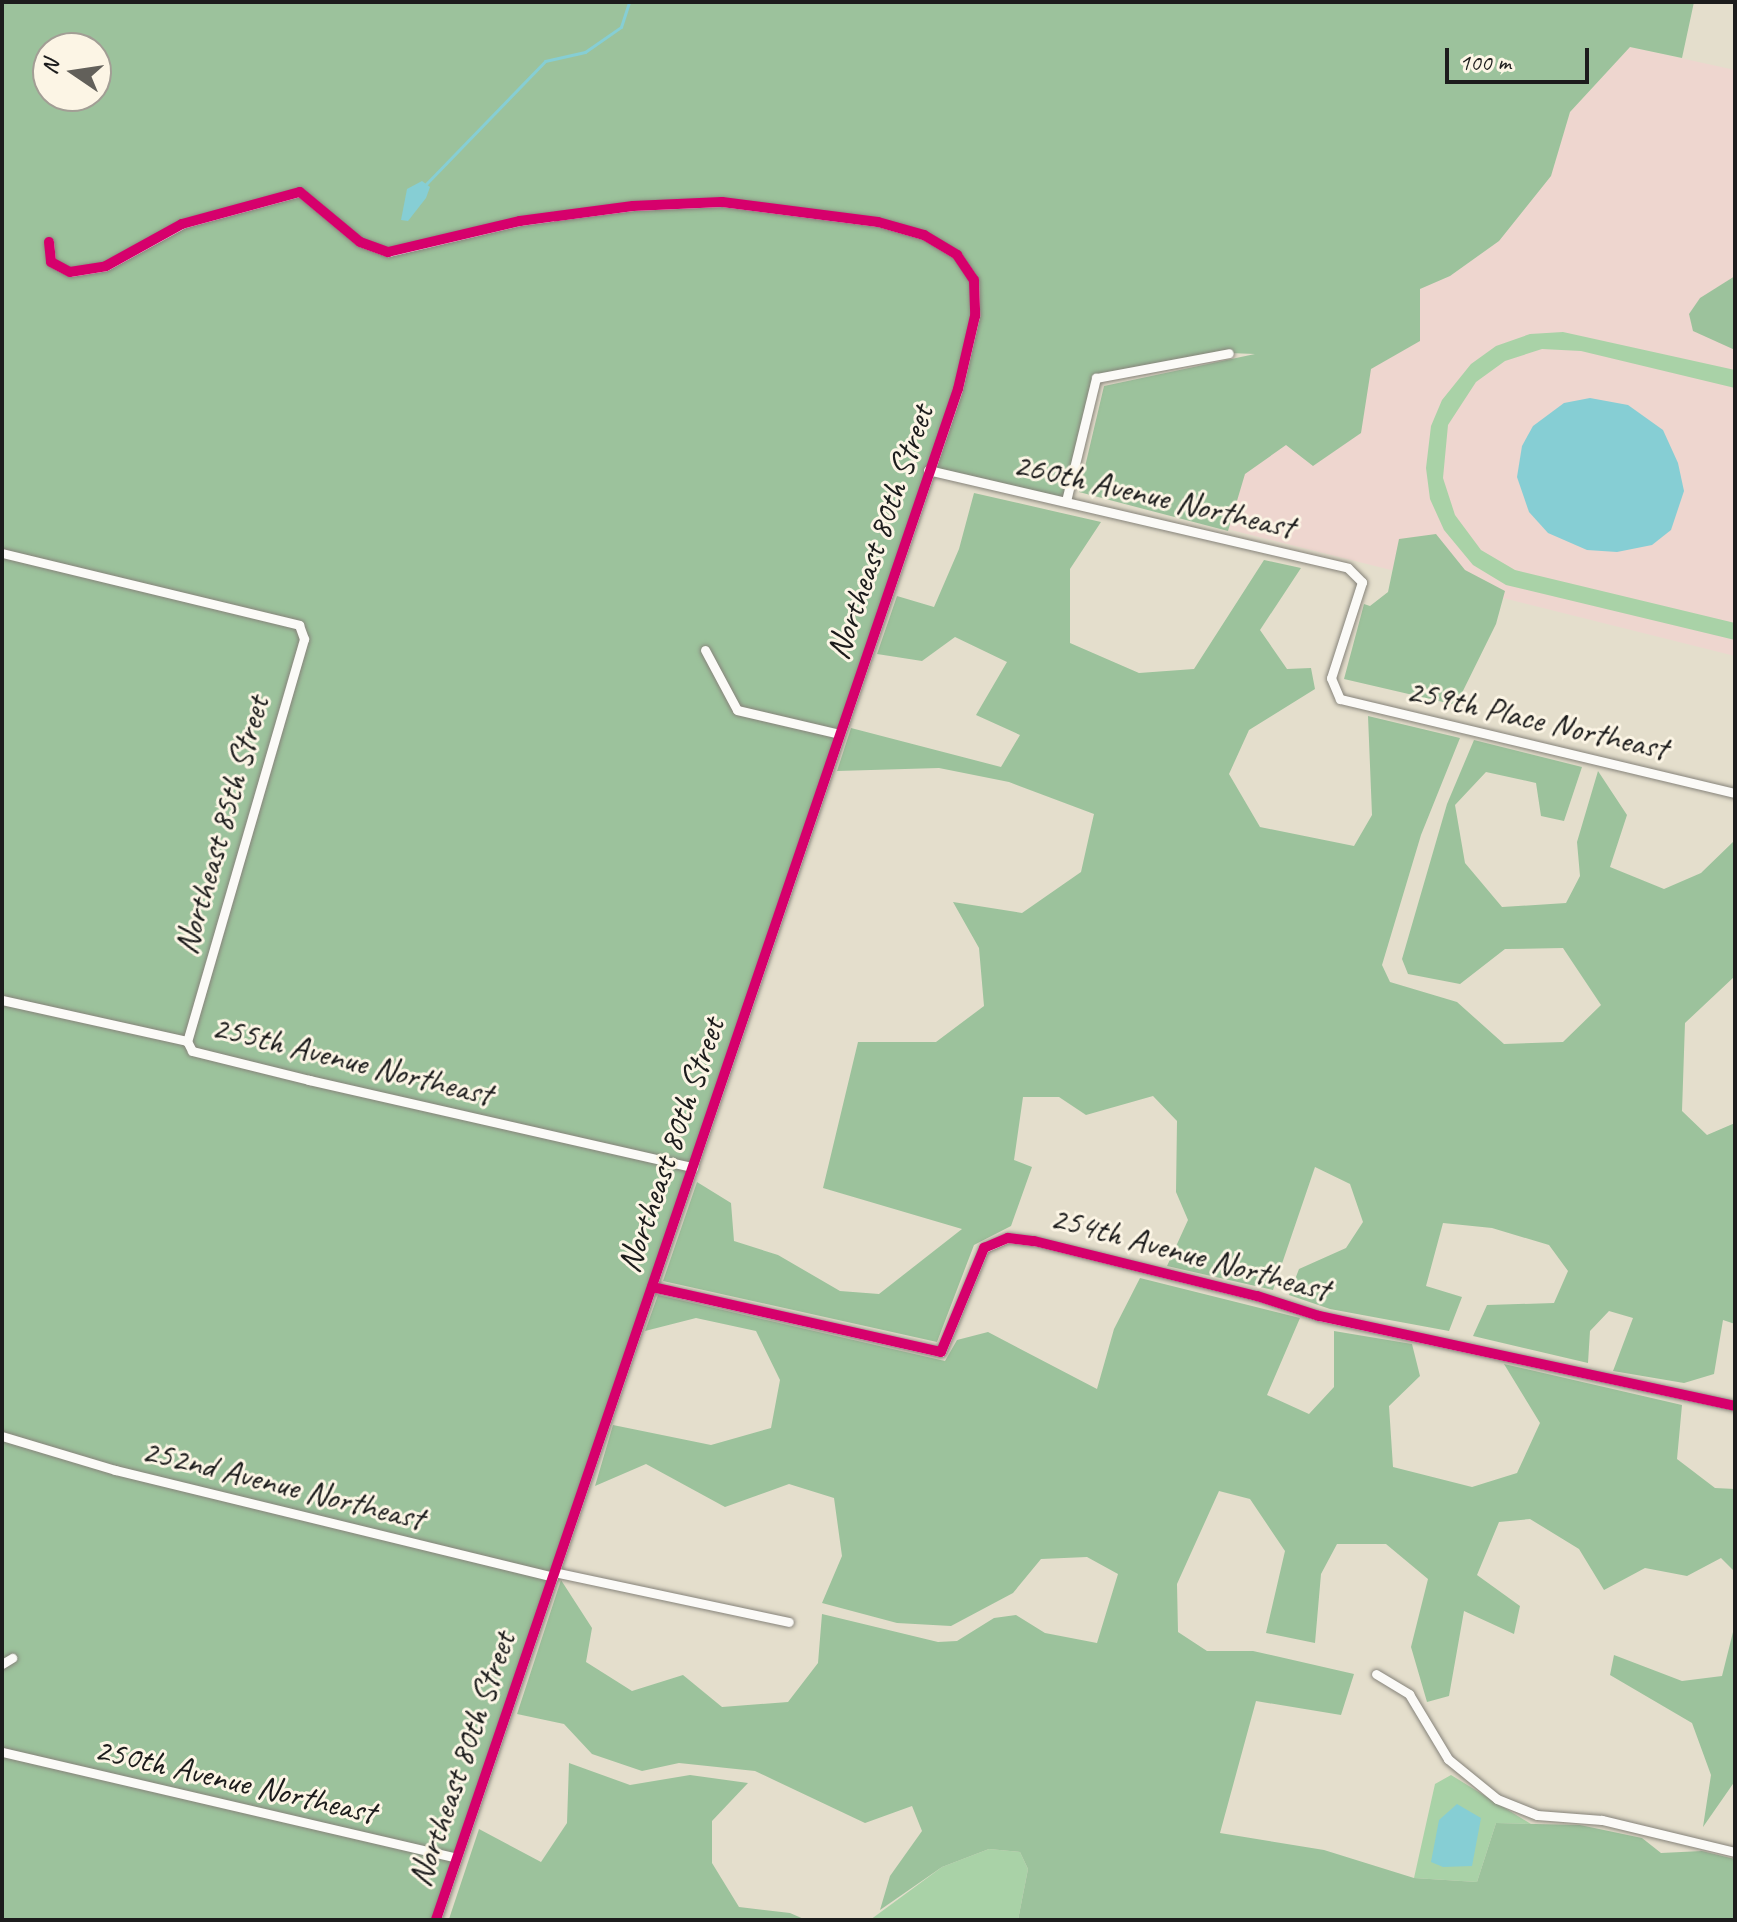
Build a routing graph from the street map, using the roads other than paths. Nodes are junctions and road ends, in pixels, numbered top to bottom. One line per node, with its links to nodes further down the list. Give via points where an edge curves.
1 (49, 242): 3 (street, Northeast 80th Street, via 51,262 70,272 106,266 182,224 300,192 360,242 388,252 520,221 633,206 722,202 878,222 924,235 957,255 974,280 975,316 958,389)
2 (1229, 353): 4 (street, via 1096,378)
3 (928, 470): 4 (street, 260th Avenue Northeast); 8 (street, Northeast 80th Street)
4 (1066, 501): 7 (street, 260th Avenue Northeast, via 1348,568 1362,582)
5 (2, 553): 11 (street, Northeast 85th Street, via 299,625 304,639)
6 (705, 650): 8 (street, via 737,710)
7 (1332, 690): 9 (street, 259th Place Northeast, via 1340,699)
8 (839, 734): 12 (street, Northeast 80th Street)
9 (1735, 793)
10 (2, 1000): 11 (street, 255th Avenue Northeast)
11 (187, 1041): 12 (street, 255th Avenue Northeast, via 192,1051)
12 (693, 1167): 13 (street, Northeast 80th Street)
13 (652, 1287): 14 (street, 254th Avenue Northeast, via 941,1352 984,1248 1008,1238 1257,1296 1319,1316); 16 (street, Northeast 80th Street)
14 (1735, 1406)
15 (2, 1436): 16 (street, 252nd Avenue Northeast, via 115,1470)
16 (553, 1575): 17 (street, 252nd Avenue Northeast); 23 (street, Northeast 80th Street)
17 (789, 1622)
18 (12, 1658): 19 (street)
19 (2, 1664)
20 (1376, 1674): 22 (street, via 1409,1694 1448,1759 1497,1799 1537,1815 1602,1820)
21 (2, 1752): 23 (street, 250th Avenue Northeast)
22 (1735, 1852)
23 (456, 1858): 24 (street, Northeast 80th Street)
24 (436, 1920)

